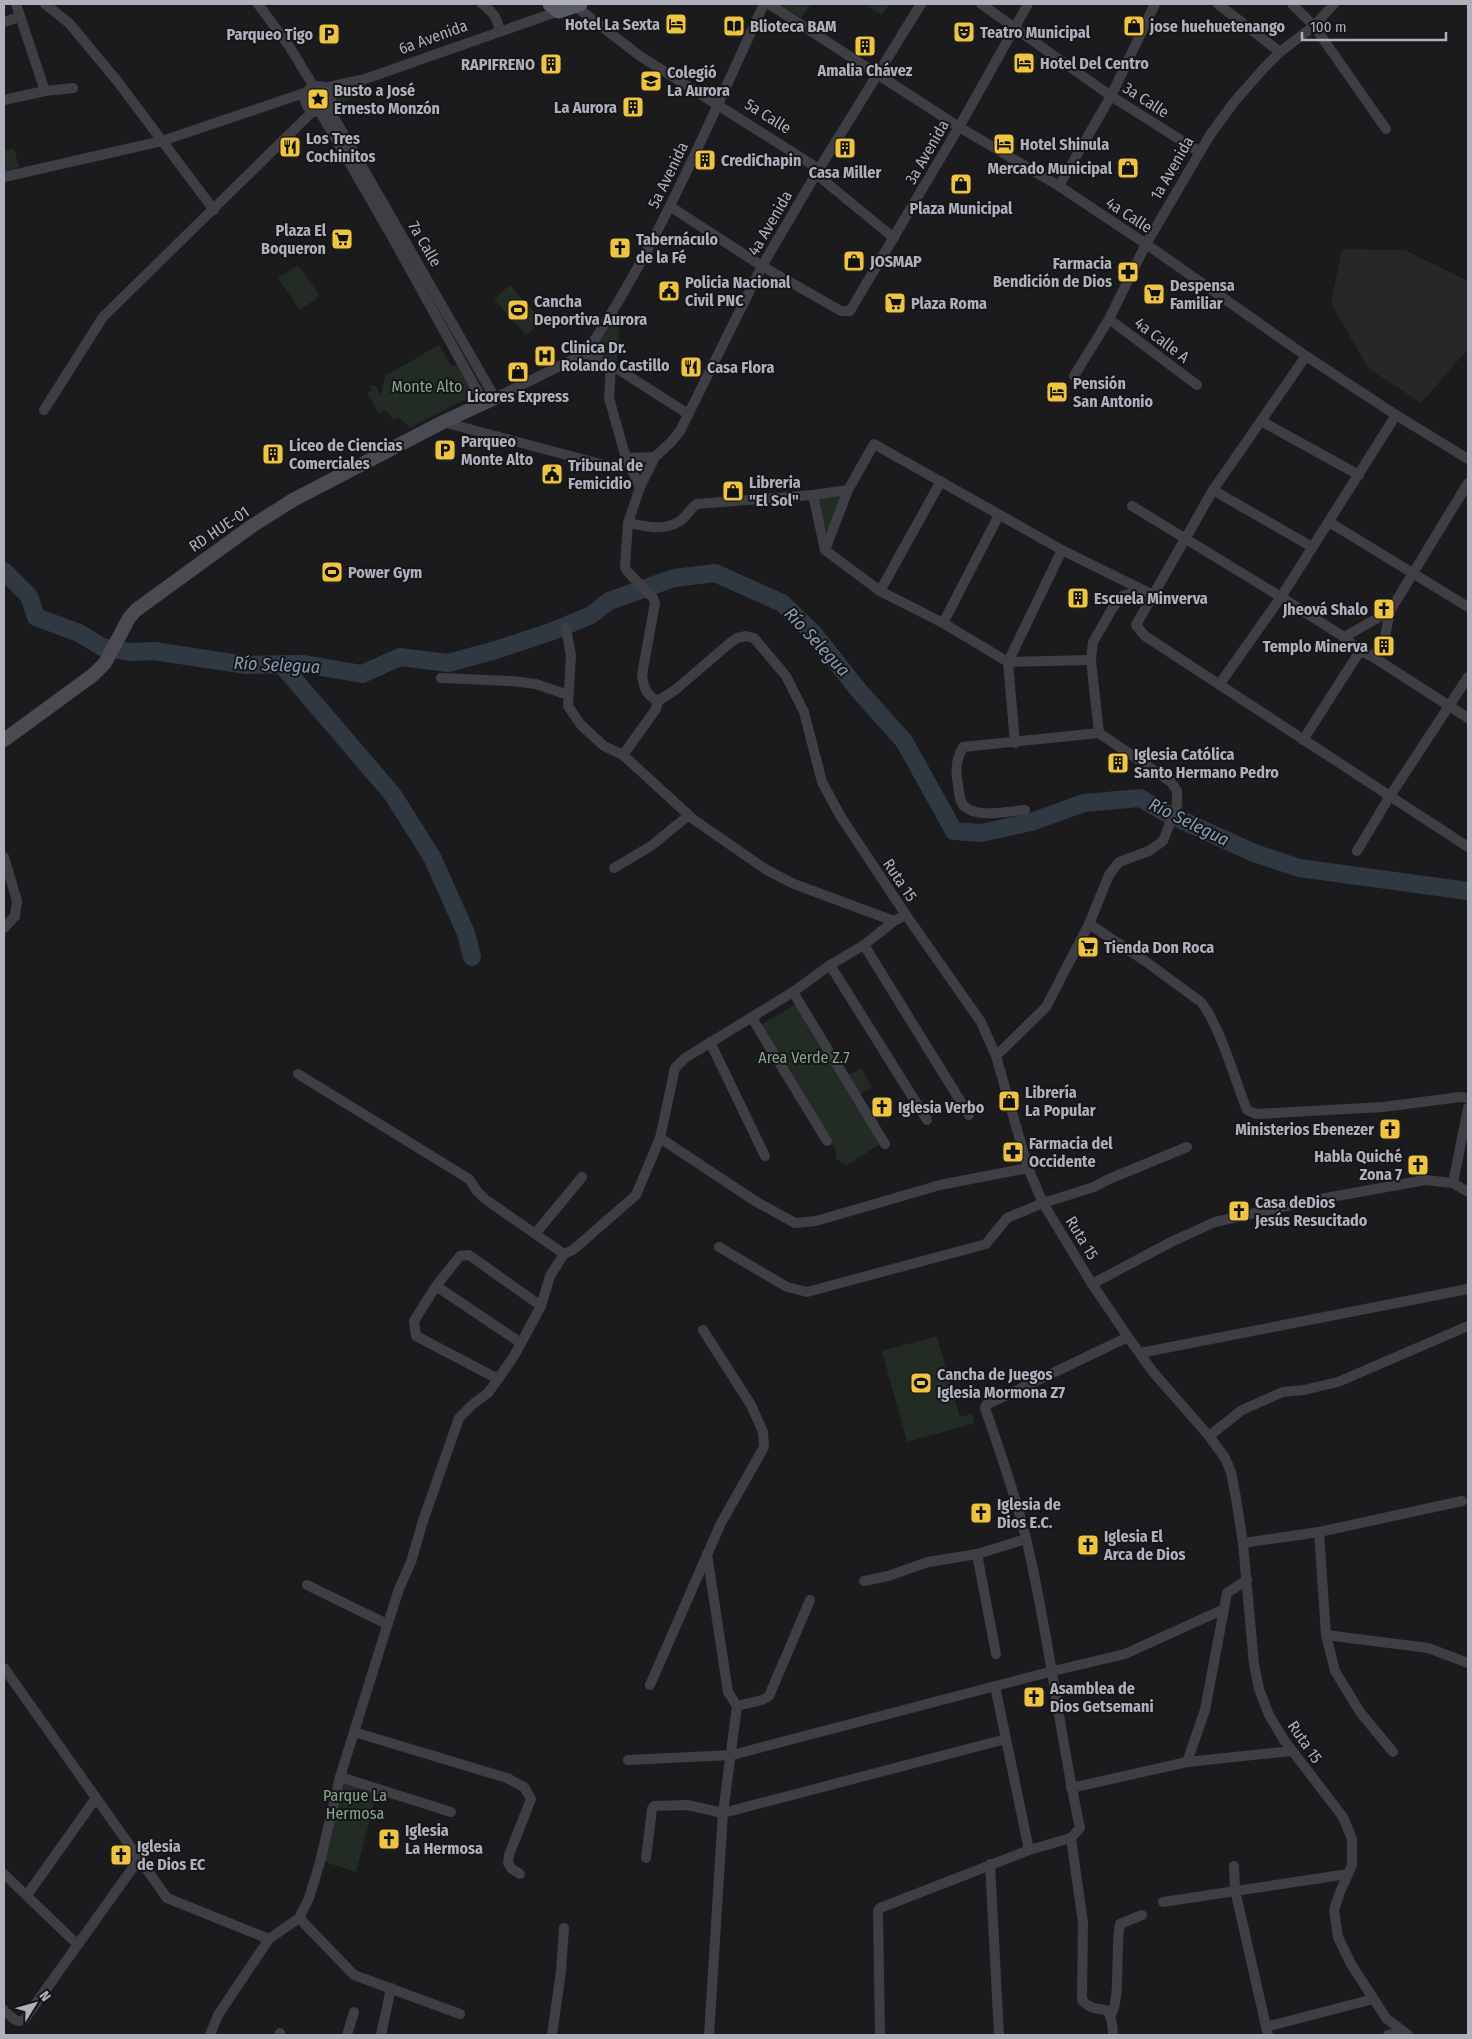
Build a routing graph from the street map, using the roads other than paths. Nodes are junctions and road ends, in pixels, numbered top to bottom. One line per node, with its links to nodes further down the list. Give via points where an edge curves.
1 (16, 4): 16 (street)
2 (45, 4): 32 (street, via 69,23)
3 (258, 4): 24 (street)
4 (482, 4): 20 (street, via 495,16)
5 (764, 4): 28 (street, 5a Avenida)
6 (769, 4): 22 (street, 4a Calle)
7 (921, 4): 22 (street, 4a Avenida)
8 (981, 4): 19 (street, 3a Calle)
9 (1028, 4): 19 (street, 3a Avenida)
10 (1155, 4): 26 (street)
11 (1218, 4): 21 (street)
12 (1292, 4): 18 (street)
13 (1334, 4): 18 (street, 1a Avenida)
14 (578, 5): 15 (main road, 6a Avenida); 28 (street, 5a Calle, via 640,56)
15 (554, 8): 20 (street, 6a Avenida)
16 (19, 16): 17 (street); 25 (street)
17 (4, 22)
18 (1314, 26): 21 (street, 1a Avenida); 31 (street)
19 (1015, 27): 26 (street, 3a Calle); 30 (street, 3a Avenida)
20 (499, 31): 24 (street, 6a Avenida, via 365,79)
21 (1280, 52): 33 (street, 1a Avenida, via 1234,102)
22 (877, 74): 30 (street, 4a Calle); 34 (street, 4a Avenida)
23 (74, 88): 25 (street)
24 (315, 89): 29 (street, via 306,103); 29 (street, via 330,97); 32 (street, 6a Avenida)
25 (45, 91): 27 (street)
26 (1111, 96): 33 (street, 3a Calle); 36 (street)
27 (4, 100)
28 (717, 105): 34 (street, 5a Calle); 37 (street, 5a Avenida)
29 (320, 110): 38 (street); 48 (street, 7a Calle)
30 (959, 127): 36 (street, 4a Calle); 39 (street, 3a Avenida)
31 (1386, 129)
32 (162, 141): 35 (street, 6a Avenida); 38 (street)
33 (1198, 151): 40 (street, 1a Avenida)
34 (817, 172): 39 (street, 5a Calle); 41 (street, 4a Avenida)
35 (4, 177)
36 (1059, 186): 40 (street, 4a Calle)
37 (671, 207): 41 (street); 43 (street, 5a Avenida, via 616,308)
38 (214, 210): 49 (street, via 103,317)
39 (894, 238): 41 (street, 3a Avenida, via 852,309 847,312)
40 (1146, 244): 42 (street, 1a Avenida); 44 (street, 4a Calle)
41 (762, 266): 50 (street, 4a Avenida)
42 (1108, 319): 46 (street, 1a Avenida); 47 (street, 4a Calle A)
43 (586, 353): 45 (street); 48 (street)
44 (1306, 356): 51 (street, 4a Calle); 52 (street)
45 (611, 367): 50 (street); 54 (street, via 609,398)
46 (1074, 376)
47 (1197, 385)
48 (489, 400): 53 (street, RD HUE-01)
49 (44, 410)
50 (688, 414): 55 (street, 4a Avenida, via 675,437)
51 (1396, 416): 56 (street, 4a Calle); 57 (street)
52 (1261, 421): 57 (street); 62 (street)
53 (443, 422): 54 (street, via 608,466 620,465); 93 (street, RD HUE-01, via 293,500 180,577 136,610 104,663 93,675)
54 (626, 458): 55 (street); 60 (street)
55 (655, 458): 60 (street, 4a Avenida)
56 (1468, 459)
57 (1359, 475): 66 (street)
58 (941, 481): 61 (street, via 874,444); 65 (street); 73 (street)
59 (1468, 483): 72 (street)
60 (640, 487): 67 (street)
61 (848, 490): 63 (street); 70 (street)
62 (1213, 490): 68 (street); 69 (street)
63 (813, 495): 67 (street, via 697,504 681,520 664,528); 70 (street)
64 (1132, 506): 68 (street)
65 (999, 515): 71 (street); 78 (street)
66 (1329, 522): 69 (street); 72 (street)
67 (628, 523): 89 (street, via 625,567 655,603 642,675 649,696)
68 (1186, 539): 74 (street); 75 (street)
69 (1312, 547): 75 (street)
70 (825, 550): 73 (street)
71 (1062, 550): 74 (street); 84 (street)
72 (1412, 572): 76 (street); 77 (street)
73 (880, 591): 78 (street)
74 (1148, 593): 83 (street, via 1122,596 1093,642); 87 (street, via 1137,620 1139,631)
75 (1281, 596): 80 (street); 87 (street)
76 (1468, 607)
77 (1390, 611): 80 (street); 82 (street, via 1384,642)
78 (943, 623): 84 (street)
79 (566, 628): 88 (street, via 571,656)
80 (1344, 637): 81 (street)
81 (1360, 651): 82 (street); 94 (street)
82 (1373, 658): 90 (street)
83 (1091, 660): 84 (street); 92 (street)
84 (1008, 662): 95 (street)
85 (1468, 677): 90 (street)
86 (441, 678): 88 (street, via 536,684)
87 (1219, 685): 94 (street)
88 (568, 695): 96 (street, via 568,706 581,725 604,746)
89 (658, 701): 96 (street, via 656,709); 104 (street, Ruta 15, via 737,638 754,638 786,676 804,712 822,782 841,817)
90 (1450, 706): 91 (street); 97 (street)
91 (1468, 718)
92 (1099, 733): 95 (street); 106 (street, via 1171,782 1177,791 1177,806 1163,841 1149,851 1119,862 1109,875)
93 (4, 740)
94 (1303, 740): 97 (street)
95 (1015, 742): 98 (street, via 964,747 956,771 963,806 974,812 986,813)
96 (623, 755): 99 (street)
97 (1390, 796): 100 (street); 101 (street)
98 (1025, 810)
99 (689, 815): 103 (street, via 651,846); 105 (street, via 765,869 794,884)
100 (1468, 848)
101 (1358, 851)
102 (4, 857): 107 (street, via 17,901 15,916)
103 (614, 868)
104 (906, 915): 105 (street); 113 (street, Ruta 15, via 981,1022)
105 (894, 922): 108 (street)
106 (1089, 924): 113 (street, via 1046,1007); 115 (street, via 1145,961 1206,1009 1247,1110 1256,1114 1383,1107)
107 (4, 928)
108 (864, 945): 109 (street); 117 (street)
109 (830, 965): 110 (street); 118 (street)
110 (793, 992): 111 (street); 121 (street)
111 (752, 1018): 112 (street); 120 (street)
112 (710, 1042): 119 (street, via 675,1068); 123 (street)
113 (996, 1056): 124 (street, Ruta 15)
114 (298, 1074): 129 (street, via 469,1179 477,1192)
115 (1468, 1098)
116 (1468, 1108): 126 (street)
117 (969, 1115)
118 (927, 1120)
119 (660, 1138): 124 (street, via 755,1201 795,1223 816,1221 940,1185); 131 (street, via 636,1195 573,1250)
120 (827, 1140)
121 (885, 1144)
122 (1187, 1146): 128 (street, via 1094,1187)
123 (766, 1156)
124 (1028, 1168): 128 (street, Ruta 15)
125 (582, 1177): 129 (street)
126 (1452, 1183): 127 (street); 132 (street, via 1425,1180 1393,1185 1215,1222)
127 (1468, 1192)
128 (1043, 1203): 130 (street, via 1006,1218 986,1244 807,1292 787,1287); 132 (street, Ruta 15)
129 (535, 1234): 131 (street)
130 (719, 1247)
131 (564, 1254): 135 (street, via 550,1276)
132 (1092, 1284): 138 (street, Ruta 15)
133 (436, 1286): 135 (street, via 460,1256 469,1255); 139 (street); 141 (street, via 414,1321 416,1336)
134 (1468, 1289): 140 (street)
135 (541, 1306): 139 (street)
136 (1468, 1326): 142 (street, via 1338,1382 1283,1392 1242,1410)
137 (703, 1330): 147 (street, via 751,1406 764,1441 764,1448 733,1499)
138 (1128, 1337): 140 (street, Ruta 15); 145 (street, via 984,1408 1015,1497)
139 (521, 1343): 141 (street)
140 (1140, 1353): 142 (street, Ruta 15)
141 (498, 1379): 154 (street, via 488,1393 459,1418)
142 (1209, 1436): 146 (street, Ruta 15, via 1232,1472)
143 (1462, 1501): 144 (street)
144 (1319, 1532): 146 (street); 155 (street)
145 (1026, 1540): 148 (street); 159 (street)
146 (1243, 1543): 149 (street, Ruta 15)
147 (707, 1554): 160 (street); 162 (street, via 728,1692)
148 (977, 1554): 150 (street, via 928,1562); 156 (street)
149 (1246, 1580): 153 (street, via 1227,1593); 165 (street, Ruta 15, via 1259,1689 1269,1715)
150 (864, 1581)
151 (307, 1585): 154 (street)
152 (810, 1600): 162 (street, via 769,1696)
153 (1224, 1610): 159 (street, via 1125,1654); 169 (street, via 1205,1710)
154 (387, 1624): 163 (street)
155 (1326, 1635): 157 (street, via 1428,1648); 166 (street, via 1335,1671 1360,1712)
156 (996, 1654)
157 (1468, 1663)
158 (4, 1668): 172 (street)
159 (1053, 1671): 161 (street); 171 (street)
160 (650, 1685)
161 (995, 1686): 164 (street); 167 (street)
162 (737, 1706): 167 (street)
163 (354, 1732): 170 (street); 182 (street, via 507,1778 524,1787 531,1799 508,1863)
164 (1006, 1739): 174 (street); 176 (street)
165 (1292, 1752): 169 (street); 183 (street, Ruta 15, via 1343,1817 1352,1839 1352,1865)
166 (1393, 1752)
167 (732, 1756): 168 (street); 174 (street)
168 (628, 1760)
169 (1187, 1762): 171 (street)
170 (340, 1777): 173 (street); 188 (street, via 320,1862)
171 (1071, 1788): 175 (street, via 1080,1828)
172 (96, 1798): 178 (street); 185 (street)
173 (450, 1812)
174 (723, 1813): 177 (street, via 687,1805 654,1806); 204 (street)
175 (1071, 1838): 176 (street); 197 (street, via 1083,1923 1082,2000 1090,2007)
176 (1029, 1850): 179 (street)
177 (646, 1858)
178 (139, 1859): 190 (street, via 167,1898); 191 (street)
179 (990, 1864): 205 (street, via 878,1911); 206 (street)
180 (1234, 1866): 184 (street)
181 (4, 1874): 185 (street)
182 (520, 1874)
183 (1348, 1874): 184 (street); 193 (street, Ruta 15, via 1334,1910 1338,1937)
184 (1235, 1890): 186 (street); 198 (street)
185 (27, 1895): 191 (street)
186 (1164, 1902)
187 (1142, 1915): 197 (street, via 1120,1924 1116,1959 1117,1998)
188 (299, 1918): 190 (street); 192 (street, via 354,1974)
189 (564, 1928): 203 (street)
190 (269, 1939): 200 (street, via 218,2015)
191 (77, 1944): 194 (street, via 24,2020 14,2020)
192 (391, 1988): 196 (street); 202 (street)
193 (1374, 1999): 198 (street); 199 (street, Ruta 15, via 1386,2018)
194 (4, 2010)
195 (354, 2012): 201 (street)
196 (460, 2014)
197 (1111, 2014): 207 (street)
198 (1267, 2031)
199 (1406, 2033): 208 (street)
200 (210, 2035)
201 (347, 2035)
202 (381, 2035)
203 (552, 2035)
204 (709, 2035)
205 (880, 2035)
206 (999, 2035)
207 (1113, 2035)
208 (1388, 2035)

